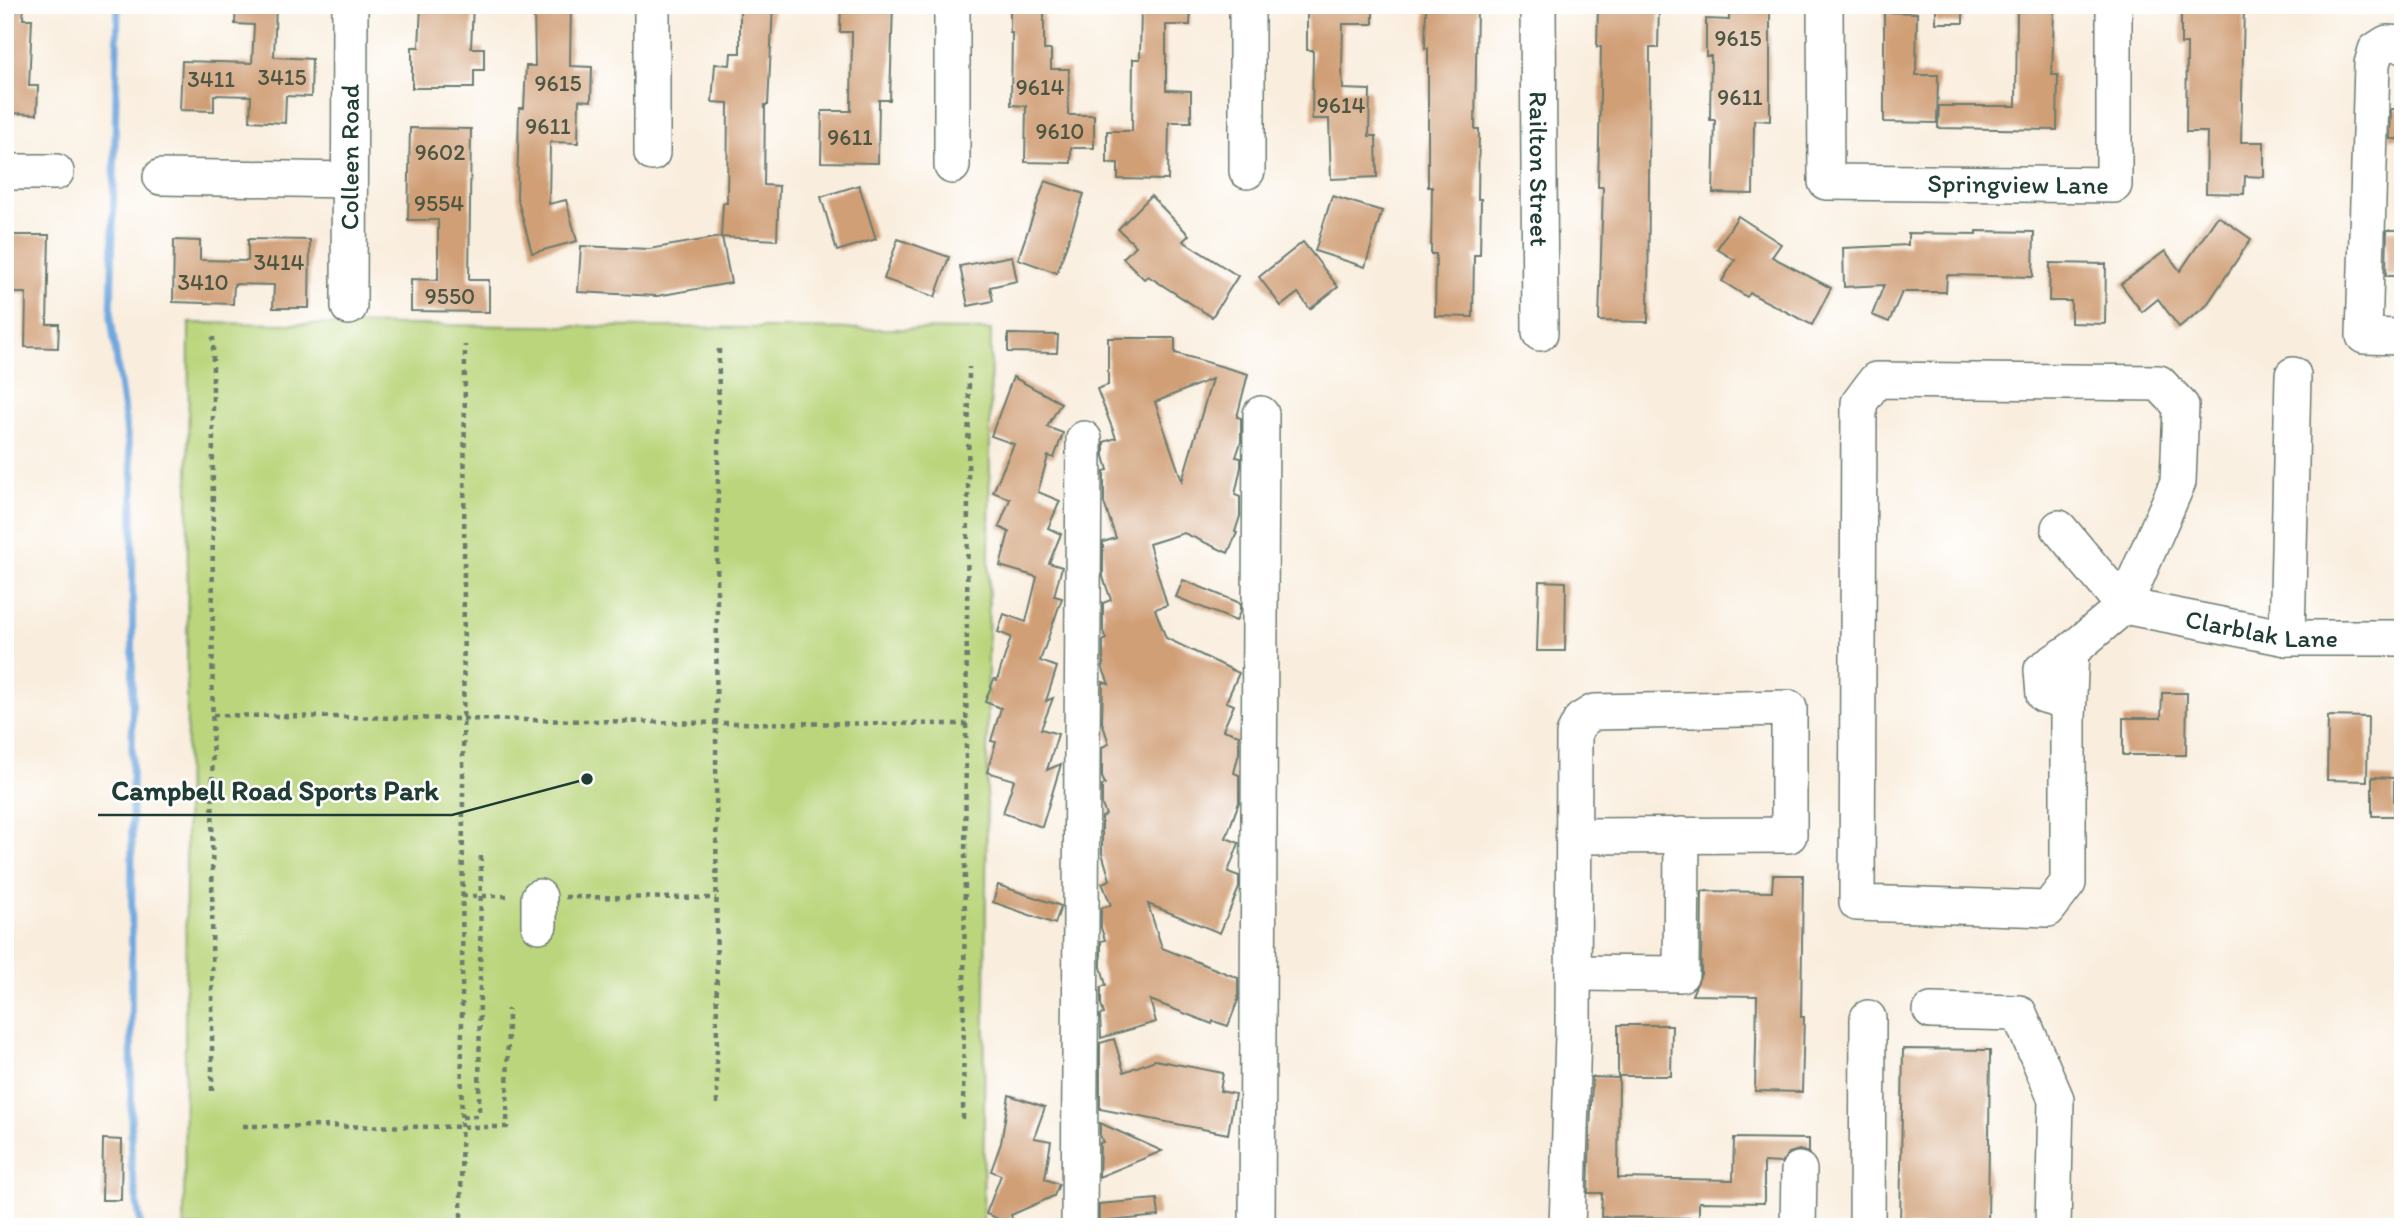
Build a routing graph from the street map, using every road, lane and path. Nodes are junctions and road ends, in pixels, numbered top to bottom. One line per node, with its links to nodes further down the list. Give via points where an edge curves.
1 (350, 5): 15 (street, Colleen Road)
2 (652, 5): 9 (street)
3 (952, 5): 10 (street)
4 (1247, 5): 11 (street)
5 (1538, 5): 17 (street, Railton Street)
6 (1825, 5): 7 (street, Springview Lane, via 1826,182 2114,185)
7 (2115, 5)
8 (2403, 44): 19 (street, via 2387,43 2376,50 2372,64 2364,336)
9 (652, 153)
10 (952, 166)
11 (1247, 171)
12 (5, 172): 13 (street)
13 (56, 172)
14 (161, 177): 15 (street)
15 (349, 180): 16 (street, Colleen Road)
16 (349, 307)
17 (1540, 334)
18 (213, 337): 30 (path)
19 (2403, 337)
20 (465, 345): 31 (path)
21 (719, 346): 32 (path)
22 (969, 367): 33 (path)
23 (2293, 375): 28 (street)
24 (1261, 414): 53 (street)
25 (1084, 439): 52 (street)
26 (2059, 528): 27 (street)
27 (2124, 606): 27 (street, via 2178,482 2181,407 2159,383 1876,380 1858,402 1857,903 2048,909 2068,883 2071,651); 28 (street, Clarblak Lane)
28 (2287, 638): 29 (street, Clarblak Lane)
29 (2403, 638)
30 (213, 715): 31 (path); 44 (path)
31 (463, 719): 32 (path); 37 (path)
32 (716, 723): 33 (path); 39 (path)
33 (967, 724): 47 (path)
34 (1682, 835): 35 (street); 35 (street, via 1789,835 1789,708 1594,712 1581,720 1574,734); 40 (street, via 1681,974)
35 (1574, 836): 40 (street)
36 (481, 852): 38 (path)
37 (462, 896): 38 (path); 46 (path)
38 (480, 896): 39 (path, via 539,911); 46 (path, via 479,1112)
39 (716, 898): 45 (path)
40 (1573, 974): 54 (street)
41 (508, 1009): 49 (path, via 507,1128)
42 (1931, 1011): 57 (street, via 2019,1013 2056,1099)
43 (1868, 1018): 56 (street)
44 (212, 1091)
45 (717, 1104)
46 (462, 1117): 49 (path)
47 (963, 1119)
48 (243, 1126): 49 (path)
49 (461, 1126): 51 (path)
50 (1799, 1170): 55 (street)
51 (461, 1227)
52 (1079, 1227)
53 (1257, 1227)
54 (1567, 1227)
55 (1798, 1227)
56 (1867, 1227)
57 (2053, 1227)

